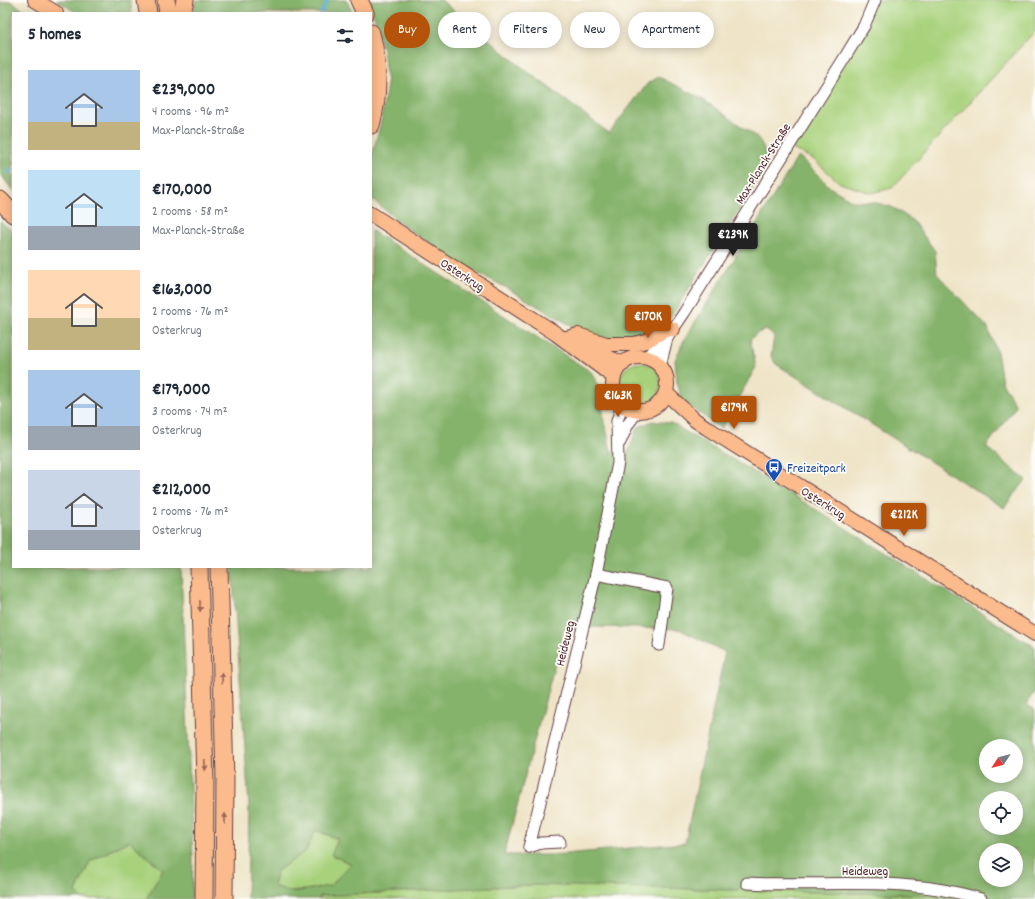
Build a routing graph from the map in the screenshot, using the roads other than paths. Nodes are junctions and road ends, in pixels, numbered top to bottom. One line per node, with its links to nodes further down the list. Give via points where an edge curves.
1 (35, 0): 7 (main road)
2 (146, 0): 8 (highway)
3 (166, 0): 9 (highway)
4 (185, 0): 10 (highway)
5 (359, 0): 11 (highway)
6 (875, 0): 17 (street, Max-Planck-Straße, via 864,26 842,62)
7 (54, 12)
8 (148, 12)
9 (168, 12)
10 (182, 12)
11 (365, 12)
12 (372, 39): 13 (highway, via 376,85)
13 (372, 122)
14 (0, 200): 15 (highway)
15 (12, 213)
16 (372, 215): 18 (main road, Osterkrug)
17 (670, 334): 18 (main road, via 666,330 646,341 634,344 606,344 578,335); 19 (street, Max-Planck-Straße); 21 (street, Max-Planck-Straße)
18 (561, 336): 20 (main road, Osterkrug); 22 (main road, Osterkrug)
19 (645, 358): 20 (main road, via 637,357); 21 (main road)
20 (623, 364): 22 (main road)
21 (660, 366): 23 (main road, via 667,377)
22 (614, 377): 24 (main road, via 614,390)
23 (666, 393): 25 (main road); 27 (main road, Osterkrug)
24 (622, 405): 26 (main road); 28 (street, Heideweg, via 617,421)
25 (658, 406): 26 (main road, via 647,411); 27 (main road, Osterkrug)
26 (638, 411): 28 (street, Heideweg, via 628,424)
27 (695, 420): 32 (main road, Osterkrug)
28 (619, 445): 31 (street, Heideweg, via 618,463)
29 (199, 568): 36 (highway, one-way to 36, via 205,781)
30 (219, 568): 37 (highway, one-way to 30, via 225,779)
31 (596, 574): 33 (street, via 667,588); 34 (street, Heideweg, via 528,848 541,843)
32 (1035, 634)
33 (659, 645)
34 (560, 842)
35 (747, 883): 38 (street, Heideweg, via 911,884)
36 (204, 896)
37 (224, 896)
38 (981, 899)

